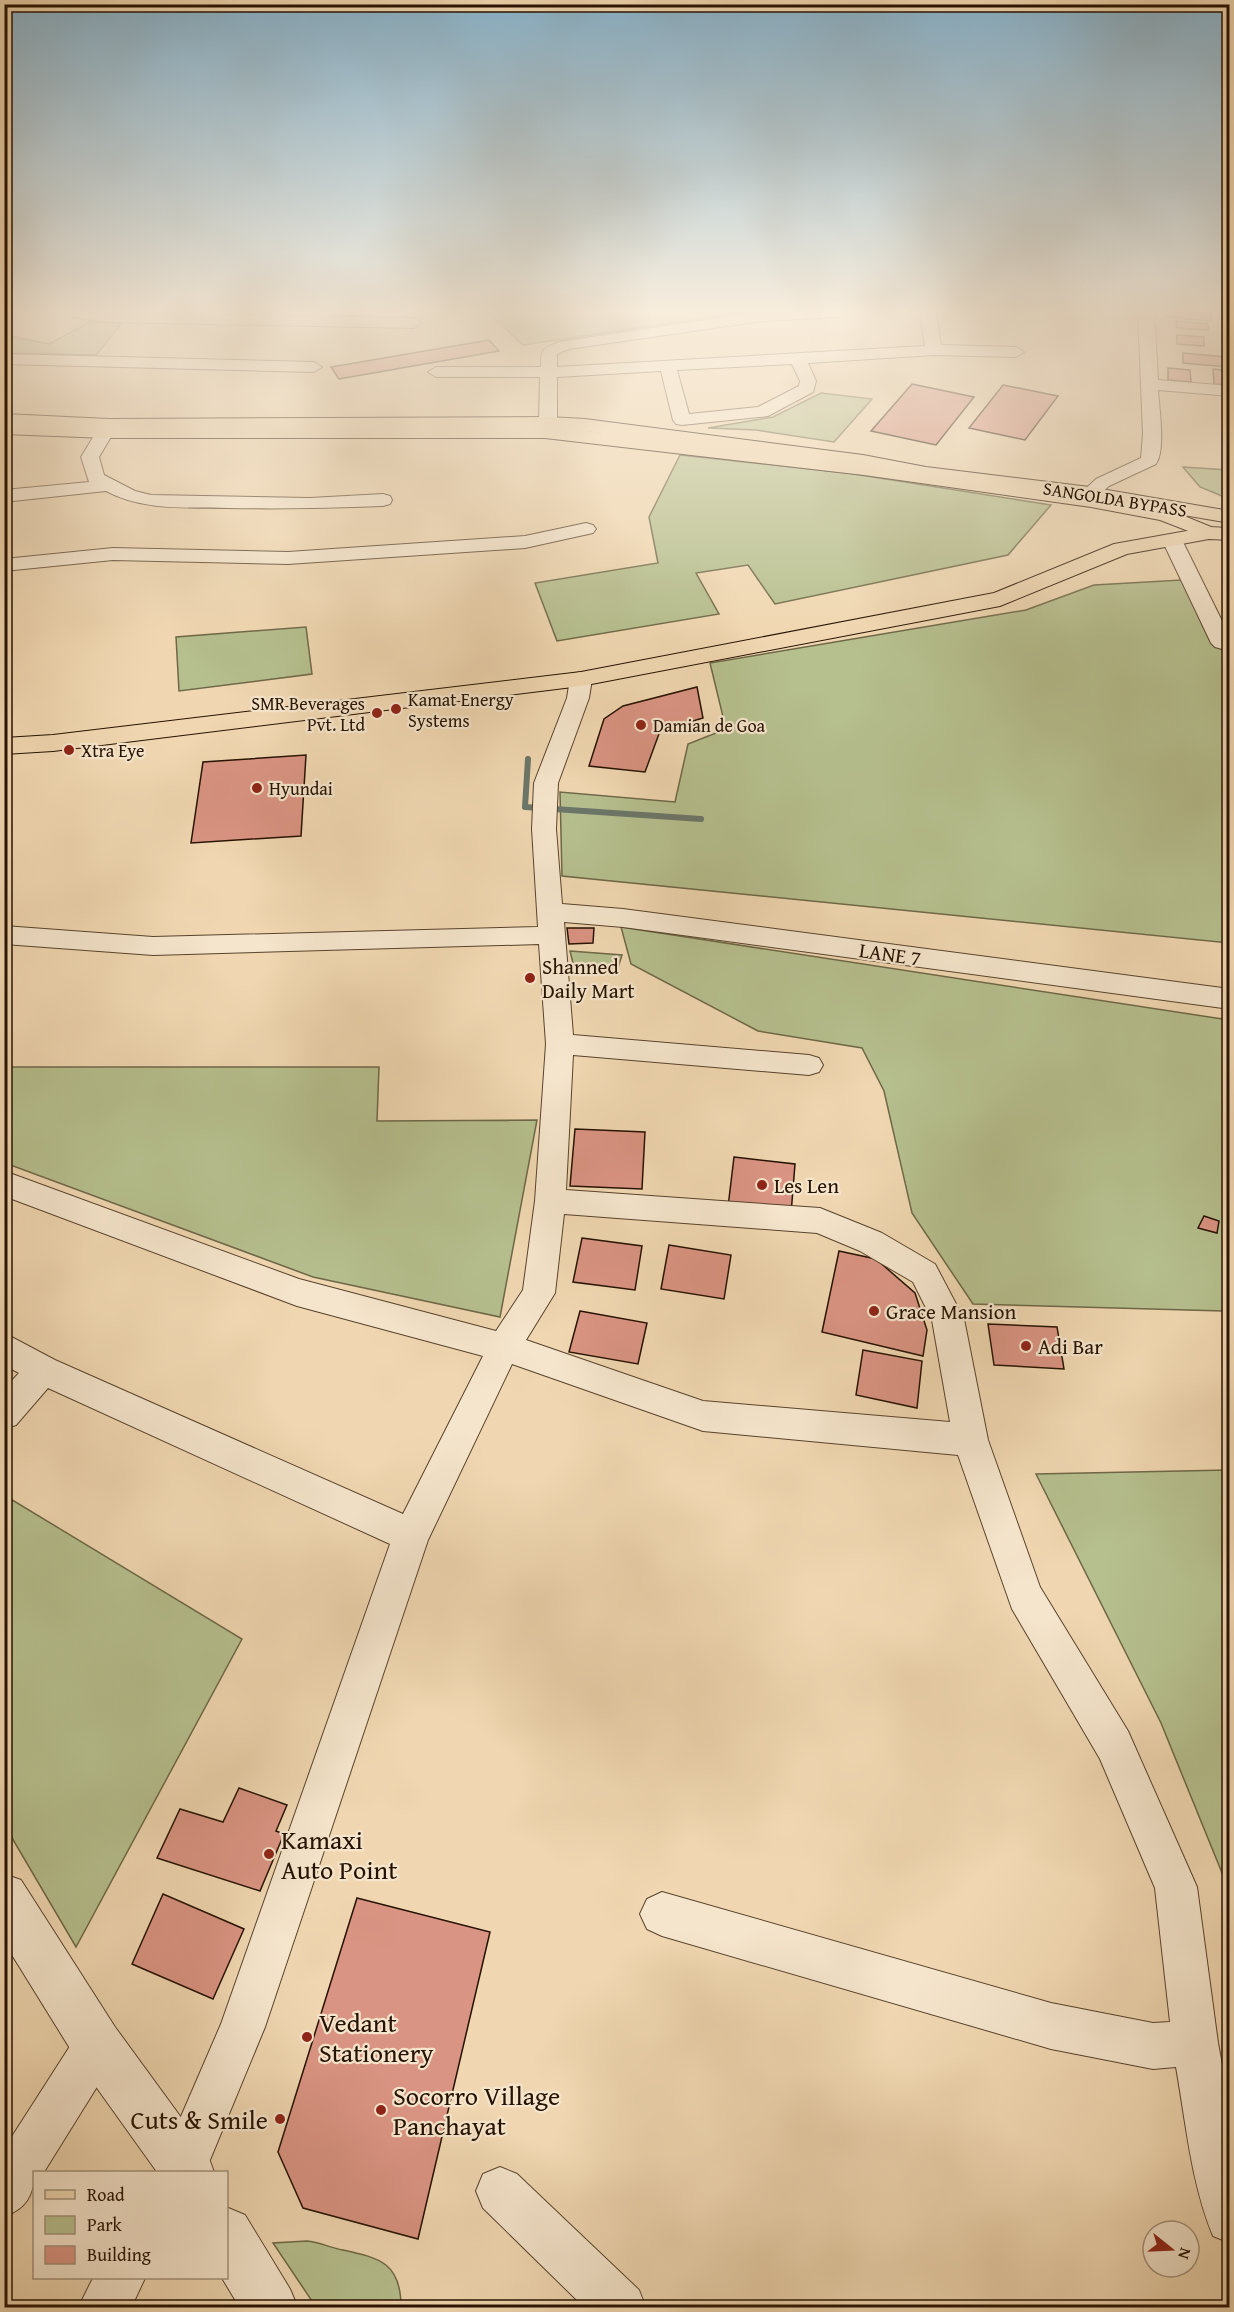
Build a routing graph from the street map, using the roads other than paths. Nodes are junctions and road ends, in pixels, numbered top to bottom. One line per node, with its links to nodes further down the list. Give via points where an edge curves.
1 (4, 420): 6 (main road, SANGOLDA BYPASS)
2 (548, 420): 4 (street)
3 (1151, 420): 8 (street, via 1150,460 1095,486)
4 (548, 423): 6 (main road, SANGOLDA BYPASS); 8 (main road, SANGOLDA BYPASS, via 650,433)
5 (4, 428): 6 (main road, SANGOLDA BYPASS)
6 (108, 428): 7 (street, via 90,457 96,478); 11 (main road, SANGOLDA BYPASS, via 545,432 841,466 1091,501)
7 (110, 485): 9 (street); 10 (street, via 150,501 310,504)
8 (1090, 493): 11 (main road, SANGOLDA BYPASS)
9 (4, 496)
10 (383, 500)
11 (1222, 525): 13 (main road)
12 (586, 529): 14 (street, via 525,542 288,558 113,554)
13 (1172, 540): 15 (street); 16 (main road, via 1122,549 1000,599)
14 (4, 565)
15 (1222, 642)
16 (581, 679): 17 (main road, via 76,741); 18 (street, via 578,698 546,783 544,829)
17 (4, 746)
18 (552, 923): 19 (street, LANE 7, via 153,946); 20 (street, LANE 7, via 623,918); 21 (street)
19 (4, 935)
20 (1230, 999)
21 (560, 1044): 22 (street); 24 (street)
22 (809, 1065)
23 (4, 1183): 26 (street, via 297,1292)
24 (550, 1202): 26 (street, via 539,1293); 29 (street, via 820,1221 872,1242 924,1273 948,1319)
25 (4, 1347): 27 (street)
26 (504, 1347): 29 (street, via 703,1416); 30 (street)
27 (43, 1370): 28 (street); 30 (street)
28 (4, 1414)
29 (971, 1440): 33 (street, via 1025,1596 1114,1745 1176,1887)
30 (411, 1536): 35 (street, via 242,2027)
31 (4, 1897): 34 (street)
32 (662, 1914): 33 (street, via 1051,2026 1153,2046)
33 (1195, 2043): 38 (street)
34 (97, 2045): 35 (street); 37 (street)
35 (185, 2170)
36 (500, 2191): 43 (street)
37 (4, 2193)
38 (1230, 2219)
39 (228, 2237): 42 (street)
40 (119, 2279): 41 (street)
41 (103, 2307)
42 (271, 2307)
43 (621, 2307)

